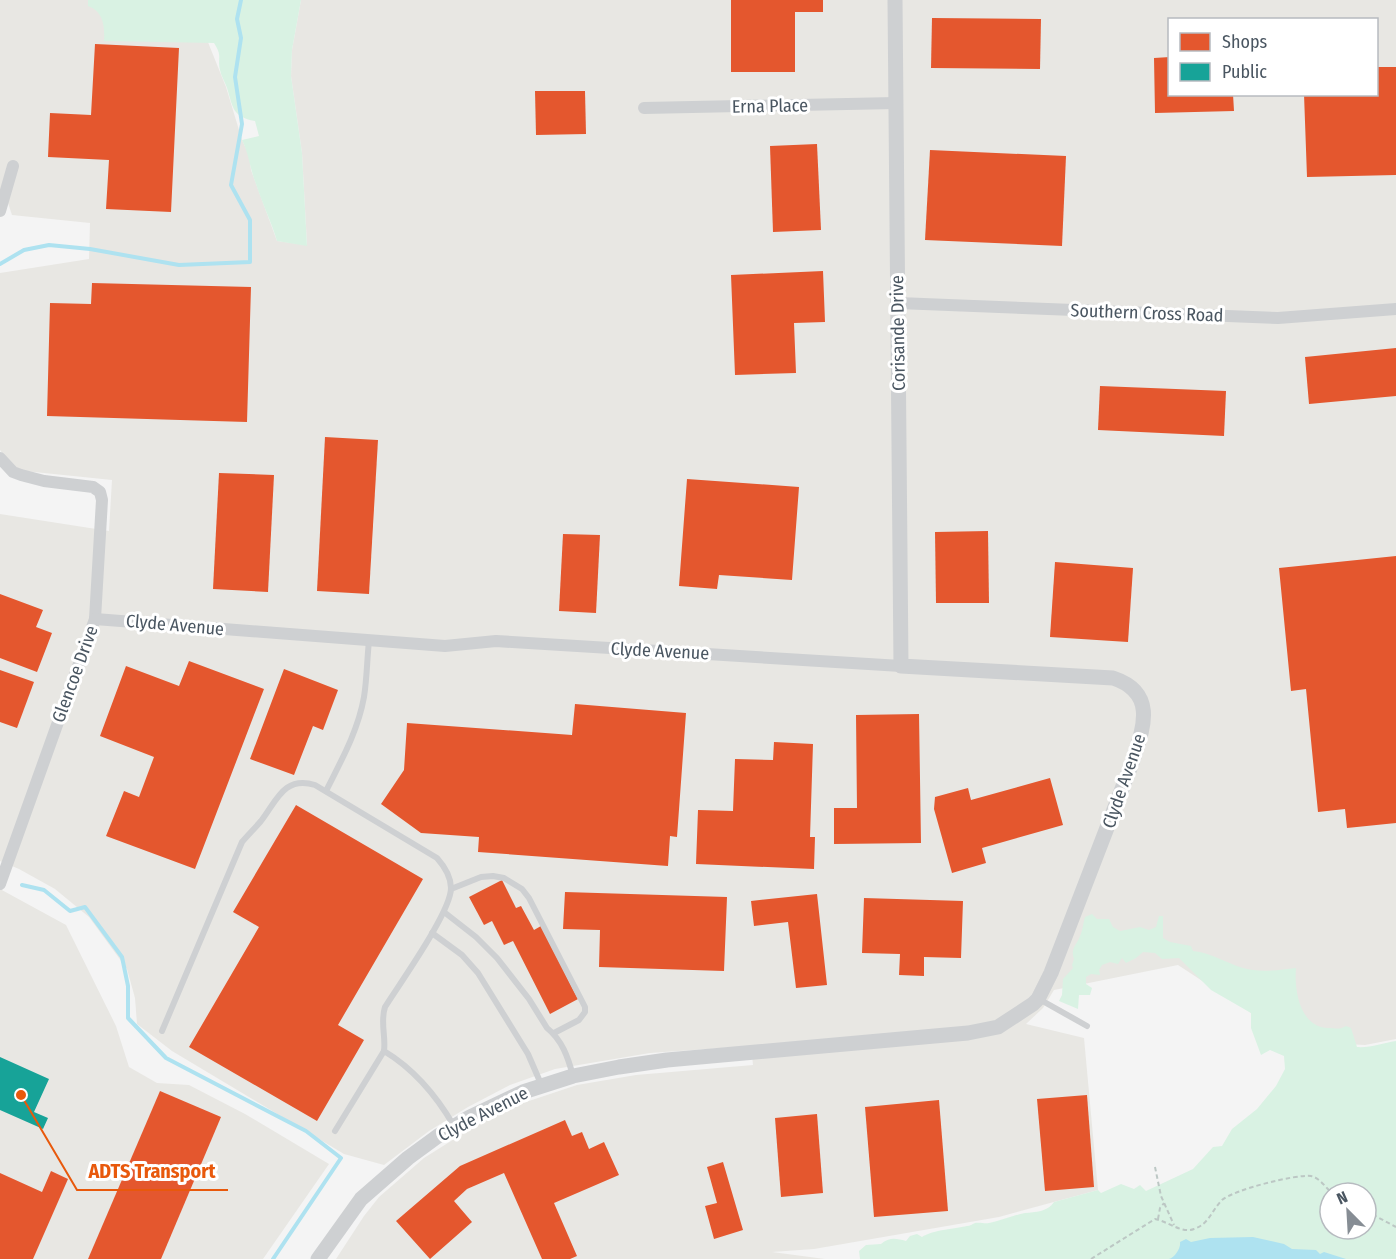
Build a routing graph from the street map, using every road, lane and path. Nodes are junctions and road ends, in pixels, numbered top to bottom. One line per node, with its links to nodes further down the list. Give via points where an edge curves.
1 (895, 0): 2 (street, Corisande Drive)
2 (896, 103): 3 (street, Erna Place); 6 (street, Corisande Drive)
3 (644, 108)
4 (13, 166): 5 (street)
5 (0, 211)
6 (898, 303): 7 (street, Southern Cross Road, via 1278,318); 11 (street, Corisande Drive)
7 (1396, 309)
8 (0, 459): 9 (street, Glencoe Drive, via 21,475 93,487 100,492)
9 (96, 619): 10 (street, Clyde Avenue); 13 (street, Glencoe Drive)
10 (369, 641): 11 (street, Clyde Avenue, via 446,646 496,641); 12 (lane, via 364,698 357,724)
11 (901, 666): 17 (street, Clyde Avenue, via 1113,678 1132,687 1142,701 1142,733 1132,763)
12 (326, 791): 14 (lane, via 437,858 450,877); 19 (lane, via 308,782 284,789 242,842)
13 (0, 884)
14 (451, 889): 15 (lane); 20 (lane, via 493,876 514,883 529,898 585,1007 579,1020)
15 (444, 912): 16 (lane); 20 (lane, via 497,958)
16 (432, 933): 21 (lane, via 385,1007); 23 (lane, via 462,955 478,973 528,1054)
17 (1038, 999): 18 (lane); 22 (street, Clyde Avenue, via 998,1028 968,1033 667,1060)
18 (1088, 1026)
19 (162, 1031)
20 (554, 1033): 22 (lane)
21 (384, 1051): 24 (lane, via 414,1073); 25 (lane)
22 (573, 1076): 23 (street, Clyde Avenue)
23 (542, 1085): 24 (street, Clyde Avenue)
24 (454, 1126): 33 (street, Clyde Avenue, via 408,1158 361,1199)
25 (335, 1131)
26 (1155, 1167): 28 (path)
27 (1318, 1181): 31 (path, via 1314,1177 1286,1179 1232,1194 1196,1229 1187,1231)
28 (1164, 1203): 30 (path); 31 (path)
29 (1378, 1218): 32 (path)
30 (1158, 1219): 31 (path); 34 (path)
31 (1174, 1225)
32 (1396, 1227)
33 (318, 1259)
34 (1091, 1259)

